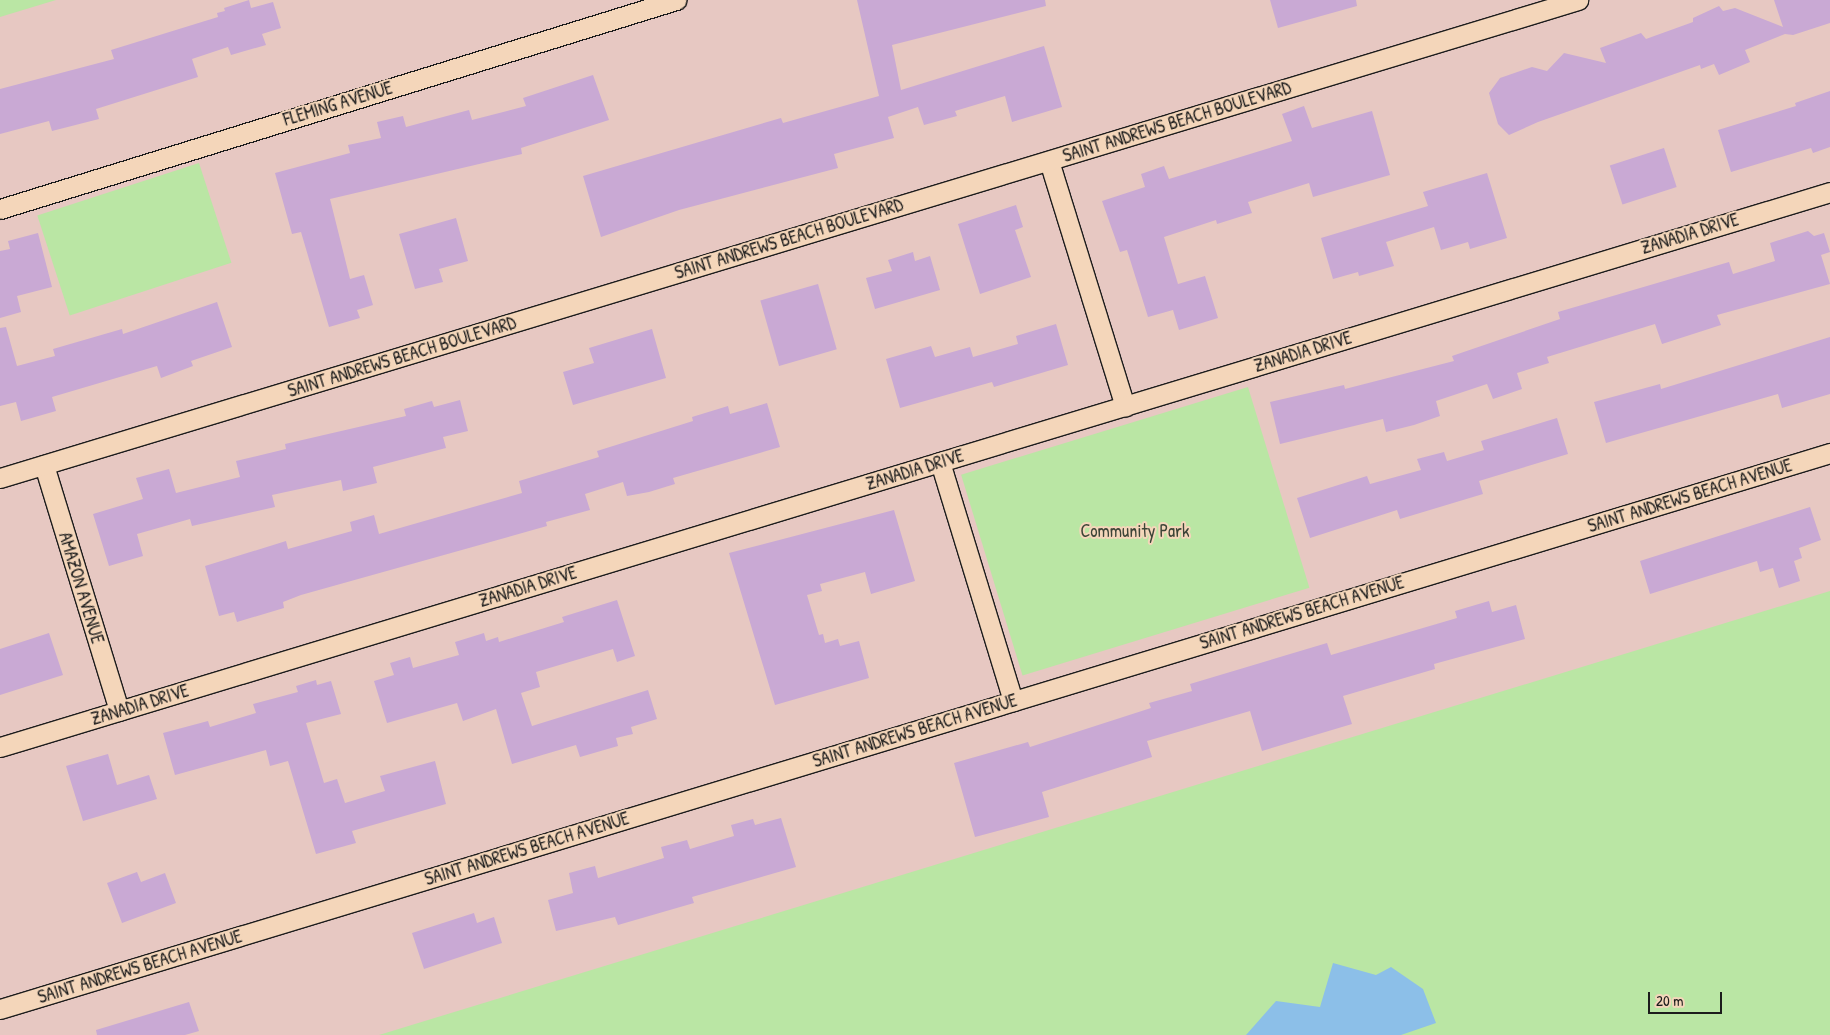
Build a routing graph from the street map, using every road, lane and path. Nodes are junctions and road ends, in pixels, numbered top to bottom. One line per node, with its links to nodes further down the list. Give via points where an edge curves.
1 (676, 0): 5 (street, FLEMING AVENUE)
2 (1578, 0): 3 (street, SAINT ANDREWS BEACH BOULEVARD)
3 (1049, 161): 6 (street); 9 (street, SAINT ANDREWS BEACH BOULEVARD)
4 (1830, 192): 6 (street, ZANADIA DRIVE)
5 (0, 209)
6 (1124, 406): 8 (street, ZANADIA DRIVE)
7 (1830, 453): 11 (street, SAINT ANDREWS BEACH AVENUE)
8 (940, 462): 11 (street); 12 (street, ZANADIA DRIVE)
9 (44, 465): 10 (street, SAINT ANDREWS BEACH BOULEVARD); 12 (street, AMAZON AVENUE)
10 (0, 478)
11 (1013, 701): 14 (street, SAINT ANDREWS BEACH AVENUE)
12 (119, 711): 13 (street, ZANADIA DRIVE)
13 (0, 747)
14 (0, 1009)

